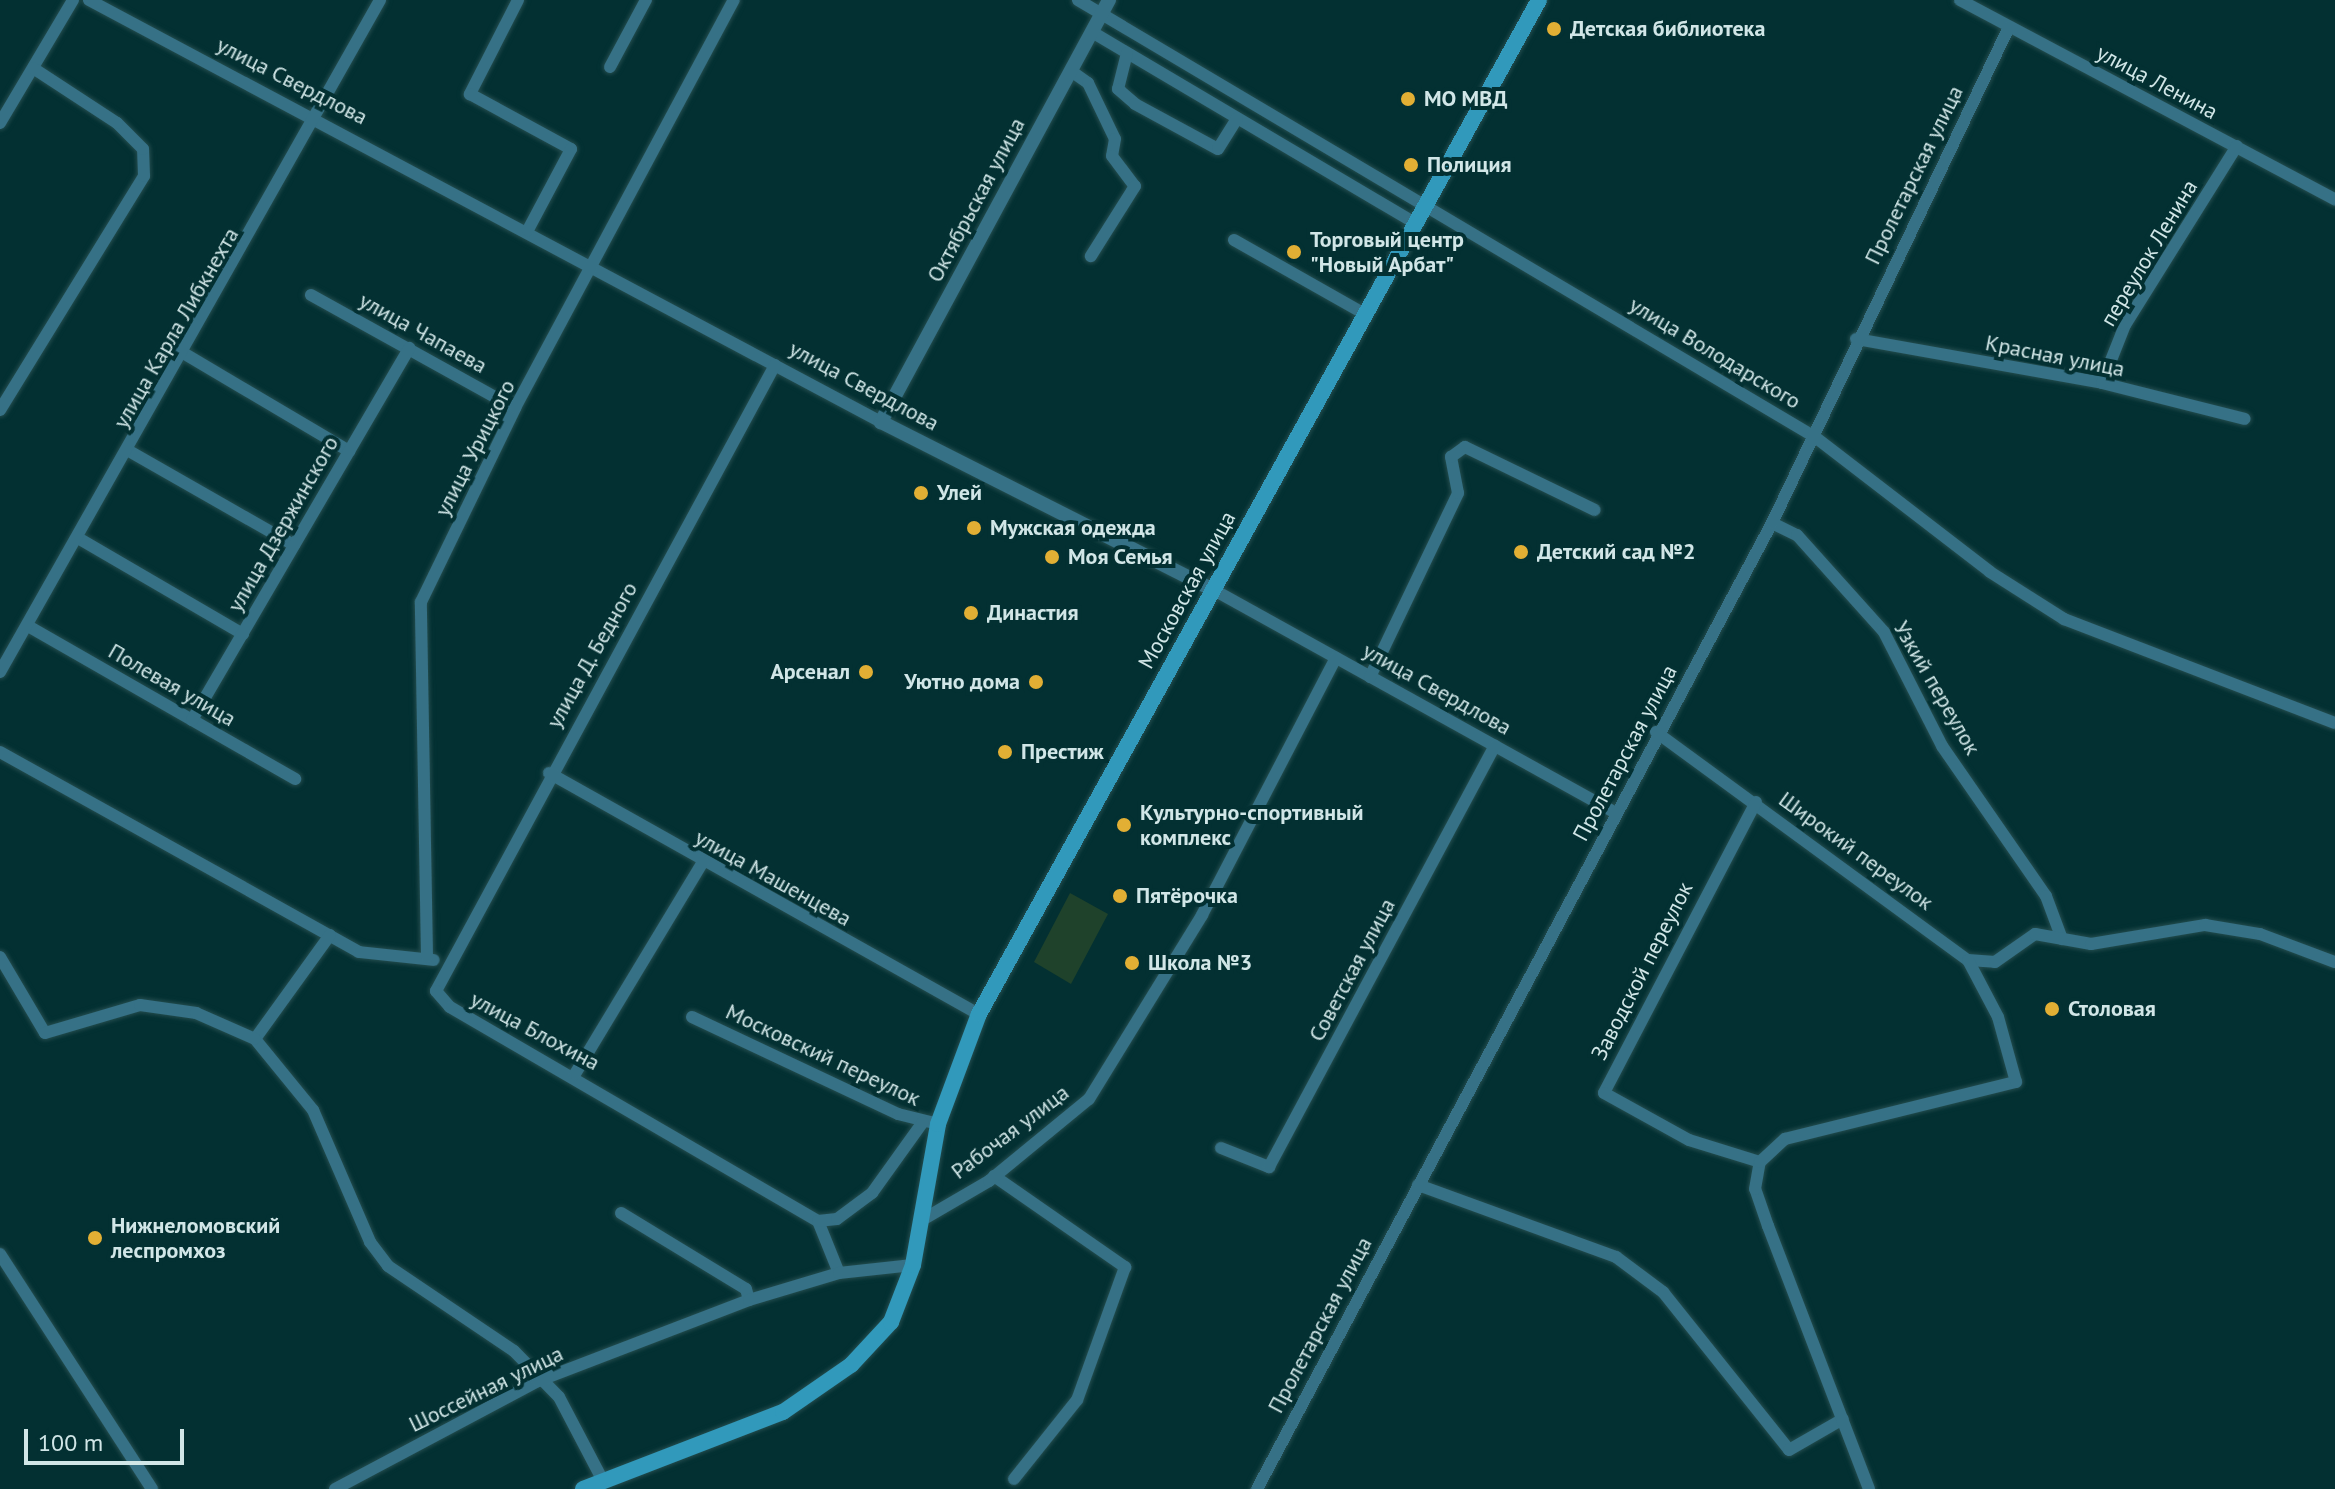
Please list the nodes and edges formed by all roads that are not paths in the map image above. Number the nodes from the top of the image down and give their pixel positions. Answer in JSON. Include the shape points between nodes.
{"nodes":[{"id":1,"x":73,"y":0,"type":"edge"},
{"id":2,"x":89,"y":0,"type":"edge"},
{"id":3,"x":380,"y":0,"type":"edge"},
{"id":4,"x":518,"y":0,"type":"edge"},
{"id":5,"x":646,"y":0,"type":"edge"},
{"id":6,"x":734,"y":0,"type":"edge"},
{"id":7,"x":1078,"y":0,"type":"edge"},
{"id":8,"x":1539,"y":0,"type":"edge"},
{"id":9,"x":1960,"y":0,"type":"edge"},
{"id":10,"x":1105,"y":7,"type":"edge"},
{"id":11,"x":2009,"y":27,"type":"junction"},
{"id":12,"x":1092,"y":32,"type":"junction"},
{"id":13,"x":1127,"y":53,"type":"junction"},
{"id":14,"x":610,"y":67,"type":"dead end"},
{"id":15,"x":33,"y":68,"type":"junction"},
{"id":16,"x":1071,"y":71,"type":"junction"},
{"id":17,"x":1237,"y":118,"type":"junction"},
{"id":18,"x":318,"y":119,"type":"junction"},
{"id":19,"x":0,"y":123,"type":"edge"},
{"id":20,"x":2237,"y":146,"type":"junction"},
{"id":21,"x":2335,"y":199,"type":"edge"},
{"id":22,"x":1427,"y":201,"type":"junction"},
{"id":23,"x":1415,"y":223,"type":"junction"},
{"id":24,"x":528,"y":230,"type":"junction"},
{"id":25,"x":1234,"y":240,"type":"dead end"},
{"id":26,"x":1091,"y":256,"type":"dead end"},
{"id":27,"x":592,"y":266,"type":"junction"},
{"id":28,"x":311,"y":295,"type":"dead end"},
{"id":29,"x":1365,"y":314,"type":"junction"},
{"id":30,"x":1856,"y":339,"type":"junction"},
{"id":31,"x":409,"y":348,"type":"junction"},
{"id":32,"x":185,"y":354,"type":"junction"},
{"id":33,"x":775,"y":365,"type":"junction"},
{"id":34,"x":2102,"y":383,"type":"junction"},
{"id":35,"x":515,"y":408,"type":"junction"},
{"id":36,"x":0,"y":410,"type":"edge"},
{"id":37,"x":2245,"y":419,"type":"dead end"},
{"id":38,"x":881,"y":422,"type":"junction"},
{"id":39,"x":1815,"y":437,"type":"junction"},
{"id":40,"x":129,"y":451,"type":"junction"},
{"id":41,"x":349,"y":451,"type":"junction"},
{"id":42,"x":1595,"y":510,"type":"dead end"},
{"id":43,"x":1772,"y":523,"type":"junction"},
{"id":44,"x":78,"y":538,"type":"junction"},
{"id":45,"x":294,"y":545,"type":"junction"},
{"id":46,"x":1212,"y":589,"type":"junction"},
{"id":47,"x":28,"y":626,"type":"junction"},
{"id":48,"x":243,"y":634,"type":"junction"},
{"id":49,"x":1336,"y":658,"type":"junction"},
{"id":50,"x":0,"y":672,"type":"edge"},
{"id":51,"x":1370,"y":677,"type":"junction"},
{"id":52,"x":192,"y":720,"type":"junction"},
{"id":53,"x":2335,"y":723,"type":"edge"},
{"id":54,"x":1656,"y":732,"type":"junction"},
{"id":55,"x":1495,"y":746,"type":"junction"},
{"id":56,"x":0,"y":752,"type":"edge"},
{"id":57,"x":549,"y":773,"type":"junction"},
{"id":58,"x":295,"y":779,"type":"dead end"},
{"id":59,"x":1756,"y":802,"type":"junction"},
{"id":60,"x":1616,"y":813,"type":"junction"},
{"id":61,"x":703,"y":862,"type":"junction"},
{"id":62,"x":330,"y":935,"type":"junction"},
{"id":63,"x":2062,"y":939,"type":"junction"},
{"id":64,"x":0,"y":957,"type":"edge"},
{"id":65,"x":427,"y":957,"type":"junction"},
{"id":66,"x":1968,"y":960,"type":"junction"},
{"id":67,"x":2335,"y":962,"type":"edge"},
{"id":68,"x":444,"y":965,"type":"junction"},
{"id":69,"x":979,"y":1014,"type":"junction"},
{"id":70,"x":692,"y":1017,"type":"dead end"},
{"id":71,"x":255,"y":1039,"type":"junction"},
{"id":72,"x":575,"y":1074,"type":"junction"},
{"id":73,"x":930,"y":1123,"type":"junction"},
{"id":74,"x":1221,"y":1148,"type":"dead end"},
{"id":75,"x":1760,"y":1162,"type":"junction"},
{"id":76,"x":994,"y":1176,"type":"junction"},
{"id":77,"x":1418,"y":1185,"type":"junction"},
{"id":78,"x":621,"y":1213,"type":"dead end"},
{"id":79,"x":922,"y":1220,"type":"junction"},
{"id":80,"x":818,"y":1221,"type":"junction"},
{"id":81,"x":0,"y":1254,"type":"edge"},
{"id":82,"x":913,"y":1265,"type":"junction"},
{"id":83,"x":839,"y":1273,"type":"junction"},
{"id":84,"x":749,"y":1300,"type":"junction"},
{"id":85,"x":538,"y":1381,"type":"junction"},
{"id":86,"x":1843,"y":1419,"type":"junction"},
{"id":87,"x":602,"y":1479,"type":"junction"},
{"id":88,"x":1014,"y":1479,"type":"dead end"},
{"id":89,"x":152,"y":1489,"type":"edge"},
{"id":90,"x":335,"y":1489,"type":"edge"},
{"id":91,"x":583,"y":1489,"type":"edge"},
{"id":92,"x":1257,"y":1489,"type":"edge"},
{"id":93,"x":1869,"y":1489,"type":"edge"}],
"edges":[{"from":1,"to":15,"type":"street"},
{"from":2,"to":18,"type":"street","name":"улица Свердлова"},
{"from":3,"to":18,"type":"street","name":"улица Карла Либкнехта"},
{"from":4,"to":24,"type":"street","via":[[470,94],[571,149]]},
{"from":5,"to":14,"type":"street"},
{"from":6,"to":27,"type":"street","name":"улица Урицкого"},
{"from":7,"to":10,"type":"street","name":"улица Володарского"},
{"from":8,"to":22,"type":"main road","name":"Московская улица"},
{"from":9,"to":11,"type":"street","name":"улица Ленина"},
{"from":10,"to":12,"type":"street","name":"Октябрьская улица"},
{"from":10,"to":22,"type":"street","name":"улица Володарского"},
{"from":11,"to":20,"type":"street","name":"улица Ленина"},
{"from":11,"to":30,"type":"street","name":"Пролетарская улица"},
{"from":12,"to":13,"type":"street"},
{"from":12,"to":16,"type":"street","name":"Октябрьская улица"},
{"from":13,"to":17,"type":"street"},
{"from":13,"to":17,"type":"street","via":[[1118,89],[1135,104],[1218,149]]},
{"from":15,"to":19,"type":"street"},
{"from":15,"to":36,"type":"street","via":[[117,123],[143,149],[144,176]]},
{"from":16,"to":26,"type":"street","via":[[1088,83],[1115,139],[1112,156],[1135,186]]},
{"from":16,"to":38,"type":"street","name":"Октябрьская улица"},
{"from":17,"to":23,"type":"street"},
{"from":18,"to":24,"type":"street","name":"улица Свердлова"},
{"from":18,"to":32,"type":"street","name":"улица Карла Либкнехта"},
{"from":20,"to":21,"type":"street","name":"улица Ленина"},
{"from":20,"to":34,"type":"street","name":"переулок Ленина","via":[[2125,325]]},
{"from":22,"to":23,"type":"main road","name":"Московская улица"},
{"from":22,"to":39,"type":"street","name":"улица Володарского"},
{"from":23,"to":29,"type":"main road","name":"Московская улица"},
{"from":24,"to":27,"type":"street","name":"улица Свердлова"},
{"from":25,"to":29,"type":"street"},
{"from":27,"to":33,"type":"street","name":"улица Свердлова"},
{"from":27,"to":35,"type":"street","name":"улица Урицкого"},
{"from":28,"to":31,"type":"street","name":"улица Чапаева"},
{"from":29,"to":46,"type":"main road","name":"Московская улица"},
{"from":30,"to":34,"type":"street","name":"Красная улица"},
{"from":30,"to":39,"type":"street","name":"Пролетарская улица"},
{"from":31,"to":35,"type":"street","name":"улица Чапаева"},
{"from":31,"to":41,"type":"street","name":"улица Дзержинского"},
{"from":32,"to":40,"type":"street","name":"улица Карла Либкнехта"},
{"from":32,"to":41,"type":"street"},
{"from":33,"to":38,"type":"street","name":"улица Свердлова"},
{"from":33,"to":57,"type":"street","name":"улица Д. Бедного"},
{"from":34,"to":37,"type":"street","name":"Красная улица"},
{"from":35,"to":65,"type":"street","name":"улица Урицкого","via":[[421,602]]},
{"from":38,"to":46,"type":"street","name":"улица Свердлова"},
{"from":39,"to":43,"type":"street","name":"Пролетарская улица"},
{"from":39,"to":53,"type":"street","name":"улица Володарского","via":[[1990,572],[2064,619]]},
{"from":40,"to":44,"type":"street","name":"улица Карла Либкнехта"},
{"from":40,"to":45,"type":"street"},
{"from":41,"to":45,"type":"street","name":"улица Дзержинского"},
{"from":42,"to":51,"type":"street","via":[[1465,447],[1451,457],[1458,493]]},
{"from":43,"to":54,"type":"street","name":"Пролетарская улица"},
{"from":43,"to":63,"type":"street","name":"Узкий переулок","via":[[1797,535],[1884,632],[1942,746],[2046,896]]},
{"from":44,"to":47,"type":"street","name":"улица Карла Либкнехта"},
{"from":44,"to":48,"type":"street"},
{"from":45,"to":48,"type":"street","name":"улица Дзержинского"},
{"from":46,"to":49,"type":"street","name":"улица Свердлова"},
{"from":46,"to":69,"type":"main road","name":"Московская улица"},
{"from":47,"to":50,"type":"street","name":"улица Карла Либкнехта"},
{"from":47,"to":52,"type":"street","name":"Полевая улица"},
{"from":48,"to":52,"type":"street","name":"улица Дзержинского"},
{"from":49,"to":51,"type":"street","name":"улица Свердлова"},
{"from":49,"to":76,"type":"street","name":"Рабочая улица","via":[[1128,1042],[1089,1099]]},
{"from":51,"to":55,"type":"street","name":"улица Свердлова"},
{"from":52,"to":58,"type":"street","name":"Полевая улица"},
{"from":54,"to":59,"type":"street","name":"Широкий переулок"},
{"from":54,"to":60,"type":"street","name":"Пролетарская улица"},
{"from":55,"to":60,"type":"street","name":"улица Свердлова"},
{"from":55,"to":74,"type":"street","name":"Советская улица","via":[[1269,1167]]},
{"from":56,"to":62,"type":"street"},
{"from":57,"to":61,"type":"street","name":"улица Машенцева"},
{"from":57,"to":68,"type":"street","name":"улица Д. Бедного"},
{"from":59,"to":66,"type":"street","name":"Широкий переулок"},
{"from":59,"to":75,"type":"street","name":"Заводской переулок","via":[[1604,1093],[1689,1140]]},
{"from":60,"to":77,"type":"street","name":"Пролетарская улица"},
{"from":61,"to":69,"type":"street","name":"улица Машенцева"},
{"from":61,"to":72,"type":"street"},
{"from":62,"to":65,"type":"street","via":[[378,959]]},
{"from":62,"to":71,"type":"street"},
{"from":63,"to":66,"type":"street","via":[[2035,934],[1995,962]]},
{"from":63,"to":67,"type":"street","via":[[2091,944],[2205,925],[2260,934]]},
{"from":64,"to":71,"type":"street","via":[[45,1033],[140,1005],[196,1013]]},
{"from":65,"to":68,"type":"street"},
{"from":66,"to":75,"type":"street","via":[[1998,1017],[2016,1082],[1785,1139]]},
{"from":68,"to":72,"type":"street","name":"улица Блохина","via":[[439,999]]},
{"from":69,"to":73,"type":"main road","name":"Московская улица"},
{"from":70,"to":73,"type":"street","name":"Московский переулок"},
{"from":71,"to":85,"type":"street","via":[[313,1110],[370,1242],[388,1266],[491,1331]]},
{"from":72,"to":80,"type":"street","name":"улица Блохина"},
{"from":73,"to":79,"type":"main road","name":"Московская улица"},
{"from":73,"to":80,"type":"street","via":[[872,1193],[837,1219]]},
{"from":75,"to":86,"type":"street","via":[[1759,1201]]},
{"from":76,"to":79,"type":"street","name":"Рабочая улица"},
{"from":76,"to":88,"type":"street","via":[[1125,1267],[1077,1400]]},
{"from":77,"to":86,"type":"street","via":[[1616,1257],[1663,1292],[1789,1450]]},
{"from":77,"to":92,"type":"street","name":"Пролетарская улица"},
{"from":78,"to":84,"type":"street","via":[[746,1289]]},
{"from":79,"to":82,"type":"main road"},
{"from":80,"to":83,"type":"street"},
{"from":81,"to":89,"type":"street"},
{"from":82,"to":83,"type":"street","name":"Шоссейная улица"},
{"from":82,"to":87,"type":"main road","via":[[891,1322],[817,1390],[736,1434]]},
{"from":83,"to":84,"type":"street","name":"Шоссейная улица"},
{"from":84,"to":85,"type":"street","name":"Шоссейная улица"},
{"from":85,"to":87,"type":"street","via":[[559,1397]]},
{"from":85,"to":90,"type":"street","name":"Шоссейная улица"},
{"from":86,"to":93,"type":"street"},
{"from":87,"to":91,"type":"main road"}]}
